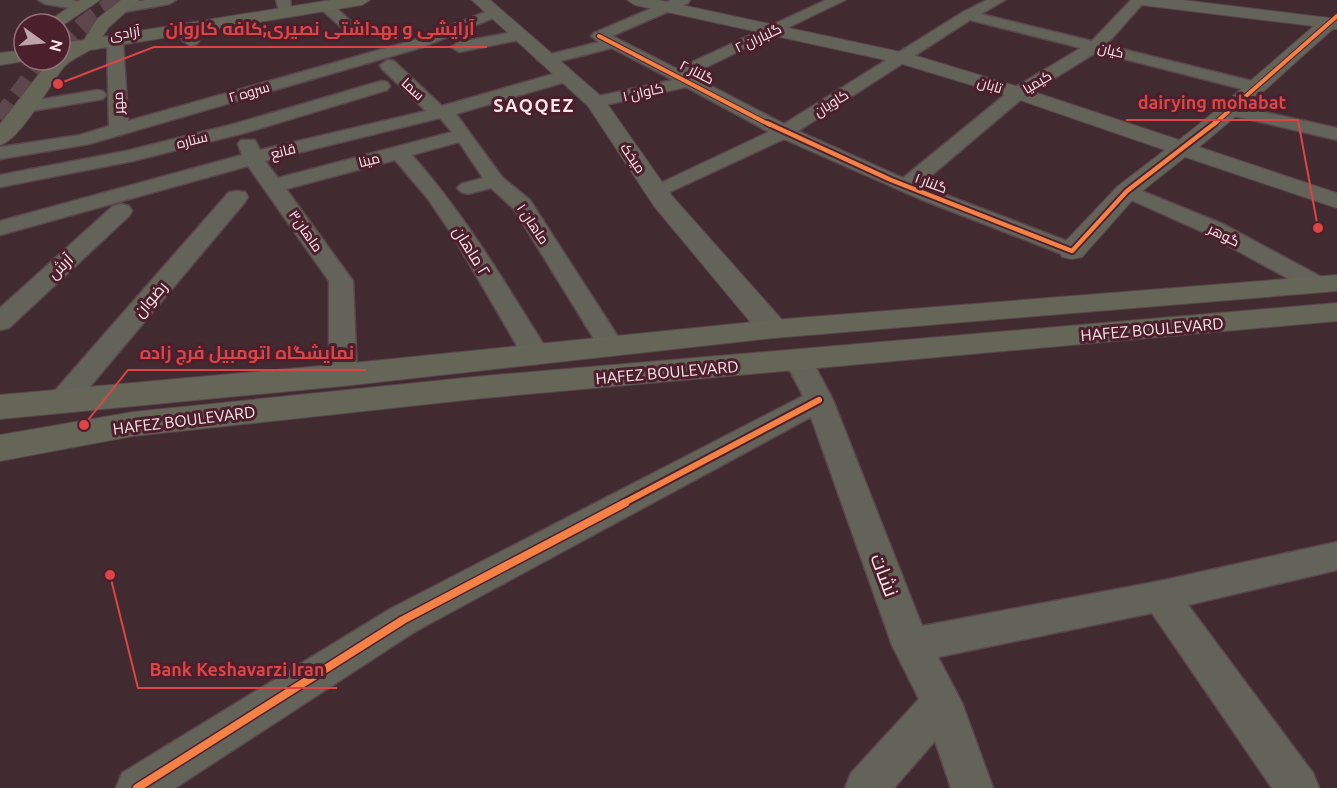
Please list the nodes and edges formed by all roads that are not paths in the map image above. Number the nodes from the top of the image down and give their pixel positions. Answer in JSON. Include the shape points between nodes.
{"nodes":[{"id":1,"x":45,"y":0,"type":"edge"},
{"id":2,"x":169,"y":0,"type":"edge"},
{"id":3,"x":362,"y":0,"type":"edge"},
{"id":4,"x":635,"y":0,"type":"edge"},
{"id":5,"x":838,"y":0,"type":"edge"},
{"id":6,"x":998,"y":0,"type":"edge"},
{"id":7,"x":1147,"y":1,"type":"edge"},
{"id":8,"x":86,"y":3,"type":"edge"},
{"id":9,"x":329,"y":3,"type":"edge"},
{"id":10,"x":284,"y":4,"type":"edge"},
{"id":11,"x":674,"y":4,"type":"edge"},
{"id":12,"x":125,"y":5,"type":"edge"},
{"id":13,"x":487,"y":6,"type":"edge"},
{"id":14,"x":72,"y":12,"type":"edge"},
{"id":15,"x":968,"y":15,"type":"junction"},
{"id":16,"x":1334,"y":21,"type":"edge"},
{"id":17,"x":349,"y":27,"type":"dead end"},
{"id":18,"x":777,"y":30,"type":"junction"},
{"id":19,"x":519,"y":36,"type":"junction"},
{"id":20,"x":606,"y":39,"type":"junction"},
{"id":21,"x":115,"y":40,"type":"junction"},
{"id":22,"x":88,"y":42,"type":"junction"},
{"id":23,"x":72,"y":43,"type":"edge"},
{"id":24,"x":72,"y":46,"type":"edge"},
{"id":25,"x":1096,"y":46,"type":"junction"},
{"id":26,"x":459,"y":47,"type":"dead end"},
{"id":27,"x":903,"y":58,"type":"junction"},
{"id":28,"x":545,"y":60,"type":"junction"},
{"id":29,"x":388,"y":64,"type":"dead end"},
{"id":30,"x":566,"y":76,"type":"junction"},
{"id":31,"x":684,"y":78,"type":"junction"},
{"id":32,"x":381,"y":86,"type":"dead end"},
{"id":33,"x":1254,"y":87,"type":"junction"},
{"id":34,"x":1018,"y":93,"type":"junction"},
{"id":35,"x":96,"y":95,"type":"dead end"},
{"id":36,"x":231,"y":97,"type":"junction"},
{"id":37,"x":596,"y":102,"type":"junction"},
{"id":38,"x":27,"y":107,"type":"junction"},
{"id":39,"x":1232,"y":110,"type":"junction"},
{"id":40,"x":441,"y":112,"type":"junction"},
{"id":41,"x":241,"y":128,"type":"junction"},
{"id":42,"x":119,"y":129,"type":"junction"},
{"id":43,"x":784,"y":132,"type":"junction"},
{"id":44,"x":1337,"y":134,"type":"edge"},
{"id":45,"x":464,"y":135,"type":"junction"},
{"id":46,"x":0,"y":138,"type":"edge"},
{"id":47,"x":1184,"y":148,"type":"junction"},
{"id":48,"x":399,"y":152,"type":"junction"},
{"id":49,"x":0,"y":153,"type":"edge"},
{"id":50,"x":253,"y":158,"type":"junction"},
{"id":51,"x":0,"y":181,"type":"edge"},
{"id":52,"x":495,"y":181,"type":"junction"},
{"id":53,"x":274,"y":186,"type":"junction"},
{"id":54,"x":906,"y":186,"type":"junction"},
{"id":55,"x":468,"y":188,"type":"dead end"},
{"id":56,"x":1127,"y":191,"type":"junction"},
{"id":57,"x":657,"y":192,"type":"junction"},
{"id":58,"x":237,"y":197,"type":"dead end"},
{"id":59,"x":1337,"y":201,"type":"edge"},
{"id":60,"x":120,"y":211,"type":"dead end"},
{"id":61,"x":0,"y":228,"type":"edge"},
{"id":62,"x":1072,"y":251,"type":"joint"},
{"id":63,"x":1327,"y":284,"type":"edge"},
{"id":64,"x":1337,"y":312,"type":"edge"},
{"id":65,"x":0,"y":322,"type":"edge"},
{"id":66,"x":774,"y":329,"type":"junction"},
{"id":67,"x":611,"y":345,"type":"junction"},
{"id":68,"x":536,"y":355,"type":"junction"},
{"id":69,"x":798,"y":361,"type":"junction"},
{"id":70,"x":343,"y":375,"type":"junction"},
{"id":71,"x":819,"y":400,"type":"junction"},
{"id":72,"x":62,"y":401,"type":"junction"},
{"id":73,"x":0,"y":407,"type":"edge"},
{"id":74,"x":0,"y":447,"type":"edge"},
{"id":75,"x":1337,"y":556,"type":"edge"},
{"id":76,"x":1160,"y":596,"type":"junction"},
{"id":77,"x":911,"y":645,"type":"junction"},
{"id":78,"x":942,"y":703,"type":"junction"},
{"id":79,"x":137,"y":788,"type":"edge"},
{"id":80,"x":866,"y":788,"type":"edge"},
{"id":81,"x":972,"y":788,"type":"edge"},
{"id":82,"x":1298,"y":788,"type":"edge"}],
"edges":[{"from":1,"to":8,"type":"street"},
{"from":2,"to":12,"type":"street"},
{"from":3,"to":9,"type":"main road"},
{"from":4,"to":11,"type":"street","name":"تابان"},
{"from":5,"to":18,"type":"street","name":"گلباران ۲"},
{"from":6,"to":15,"type":"street","name":"کاویان"},
{"from":7,"to":16,"type":"street"},
{"from":7,"to":25,"type":"street","name":"کیمیا"},
{"from":8,"to":14,"type":"main road"},
{"from":9,"to":10,"type":"main road","name":"آزادی"},
{"from":9,"to":17,"type":"street"},
{"from":9,"to":21,"type":"main road","via":[[189,35]]},
{"from":10,"to":22,"type":"main road","name":"آزادی"},
{"from":11,"to":18,"type":"street","name":"تابان"},
{"from":11,"to":20,"type":"street"},
{"from":12,"to":22,"type":"main road"},
{"from":13,"to":19,"type":"street","name":"میخک"},
{"from":13,"to":36,"type":"street","name":"سروه ۲","via":[[417,44]]},
{"from":15,"to":25,"type":"street","name":"کیان"},
{"from":15,"to":27,"type":"street","name":"کاویان"},
{"from":16,"to":33,"type":"street"},
{"from":18,"to":27,"type":"street","name":"تابان"},
{"from":18,"to":31,"type":"street","name":"گلباران ۲"},
{"from":19,"to":26,"type":"street"},
{"from":19,"to":28,"type":"street","name":"میخک"},
{"from":20,"to":28,"type":"street"},
{"from":20,"to":31,"type":"street","name":"گلنار ۲"},
{"from":21,"to":22,"type":"main road"},
{"from":21,"to":42,"type":"street","name":"مهر"},
{"from":22,"to":23,"type":"main road","name":"آزادی"},
{"from":22,"to":24,"type":"main road"},
{"from":22,"to":38,"type":"main road","via":[[57,62]]},
{"from":25,"to":33,"type":"street","name":"کیان"},
{"from":25,"to":34,"type":"street","name":"کیمیا"},
{"from":27,"to":34,"type":"street","name":"تابان"},
{"from":27,"to":43,"type":"street","name":"کاویان"},
{"from":28,"to":30,"type":"street","name":"میخک"},
{"from":29,"to":40,"type":"street","name":"سما"},
{"from":30,"to":37,"type":"street","name":"میخک"},
{"from":30,"to":40,"type":"street","name":"قانع"},
{"from":31,"to":37,"type":"street","name":"کاوان ۱"},
{"from":31,"to":43,"type":"street","name":"گلنار ۲"},
{"from":32,"to":41,"type":"street","name":"ستاره"},
{"from":33,"to":39,"type":"street"},
{"from":34,"to":47,"type":"street","name":"تابان"},
{"from":34,"to":54,"type":"street","name":"کیمیا"},
{"from":35,"to":38,"type":"street"},
{"from":36,"to":41,"type":"street","name":"ماهان۳"},
{"from":36,"to":42,"type":"street","name":"سروه ۲"},
{"from":37,"to":57,"type":"street","name":"میخک"},
{"from":38,"to":46,"type":"main road"},
{"from":39,"to":44,"type":"street"},
{"from":39,"to":47,"type":"street"},
{"from":40,"to":45,"type":"street","name":"ماهان ۱"},
{"from":40,"to":50,"type":"street","name":"قانع"},
{"from":41,"to":50,"type":"street","name":"ماهان۳"},
{"from":41,"to":51,"type":"street","name":"ستاره","via":[[126,158]]},
{"from":42,"to":49,"type":"street","name":"سروه ۲","via":[[82,140]]},
{"from":43,"to":54,"type":"street","name":"گلنار ۱"},
{"from":43,"to":57,"type":"street","name":"کاویان"},
{"from":45,"to":48,"type":"street","name":"مینا"},
{"from":45,"to":52,"type":"street","name":"ماهان ۱"},
{"from":47,"to":56,"type":"street"},
{"from":47,"to":59,"type":"street","name":"تابان"},
{"from":48,"to":53,"type":"street","name":"مینا"},
{"from":48,"to":68,"type":"street","name":"٢ ماهان","via":[[453,220]]},
{"from":50,"to":53,"type":"street","name":"ماهان۳"},
{"from":50,"to":61,"type":"street","name":"قانع"},
{"from":52,"to":55,"type":"street"},
{"from":52,"to":67,"type":"street","name":"ماهان ۱","via":[[522,205]]},
{"from":53,"to":70,"type":"street","name":"ماهان۳","via":[[341,281]]},
{"from":54,"to":62,"type":"street","name":"گلنار ۱"},
{"from":56,"to":62,"type":"street"},
{"from":56,"to":63,"type":"street","name":"گوهر"},
{"from":57,"to":66,"type":"street","name":"میخک"},
{"from":58,"to":72,"type":"street","name":"رضوان"},
{"from":60,"to":65,"type":"street","name":"آرش"},
{"from":63,"to":66,"type":"main road","name":"HAFEZ BOULEVARD"},
{"from":64,"to":69,"type":"main road","name":"HAFEZ BOULEVARD"},
{"from":66,"to":67,"type":"main road","name":"HAFEZ BOULEVARD"},
{"from":67,"to":68,"type":"main road","name":"HAFEZ BOULEVARD"},
{"from":68,"to":70,"type":"main road","name":"HAFEZ BOULEVARD"},
{"from":69,"to":71,"type":"street","name":"نشات"},
{"from":69,"to":74,"type":"main road","name":"HAFEZ BOULEVARD","via":[[484,387],[133,424]]},
{"from":70,"to":72,"type":"main road","name":"HAFEZ BOULEVARD"},
{"from":71,"to":77,"type":"street","name":"نشات"},
{"from":71,"to":79,"type":"street","via":[[403,620]]},
{"from":72,"to":73,"type":"main road","name":"HAFEZ BOULEVARD"},
{"from":75,"to":76,"type":"street"},
{"from":76,"to":77,"type":"street"},
{"from":76,"to":82,"type":"street"},
{"from":77,"to":78,"type":"street","name":"نشات"},
{"from":78,"to":80,"type":"street"},
{"from":78,"to":81,"type":"street","name":"نشات"}]}
